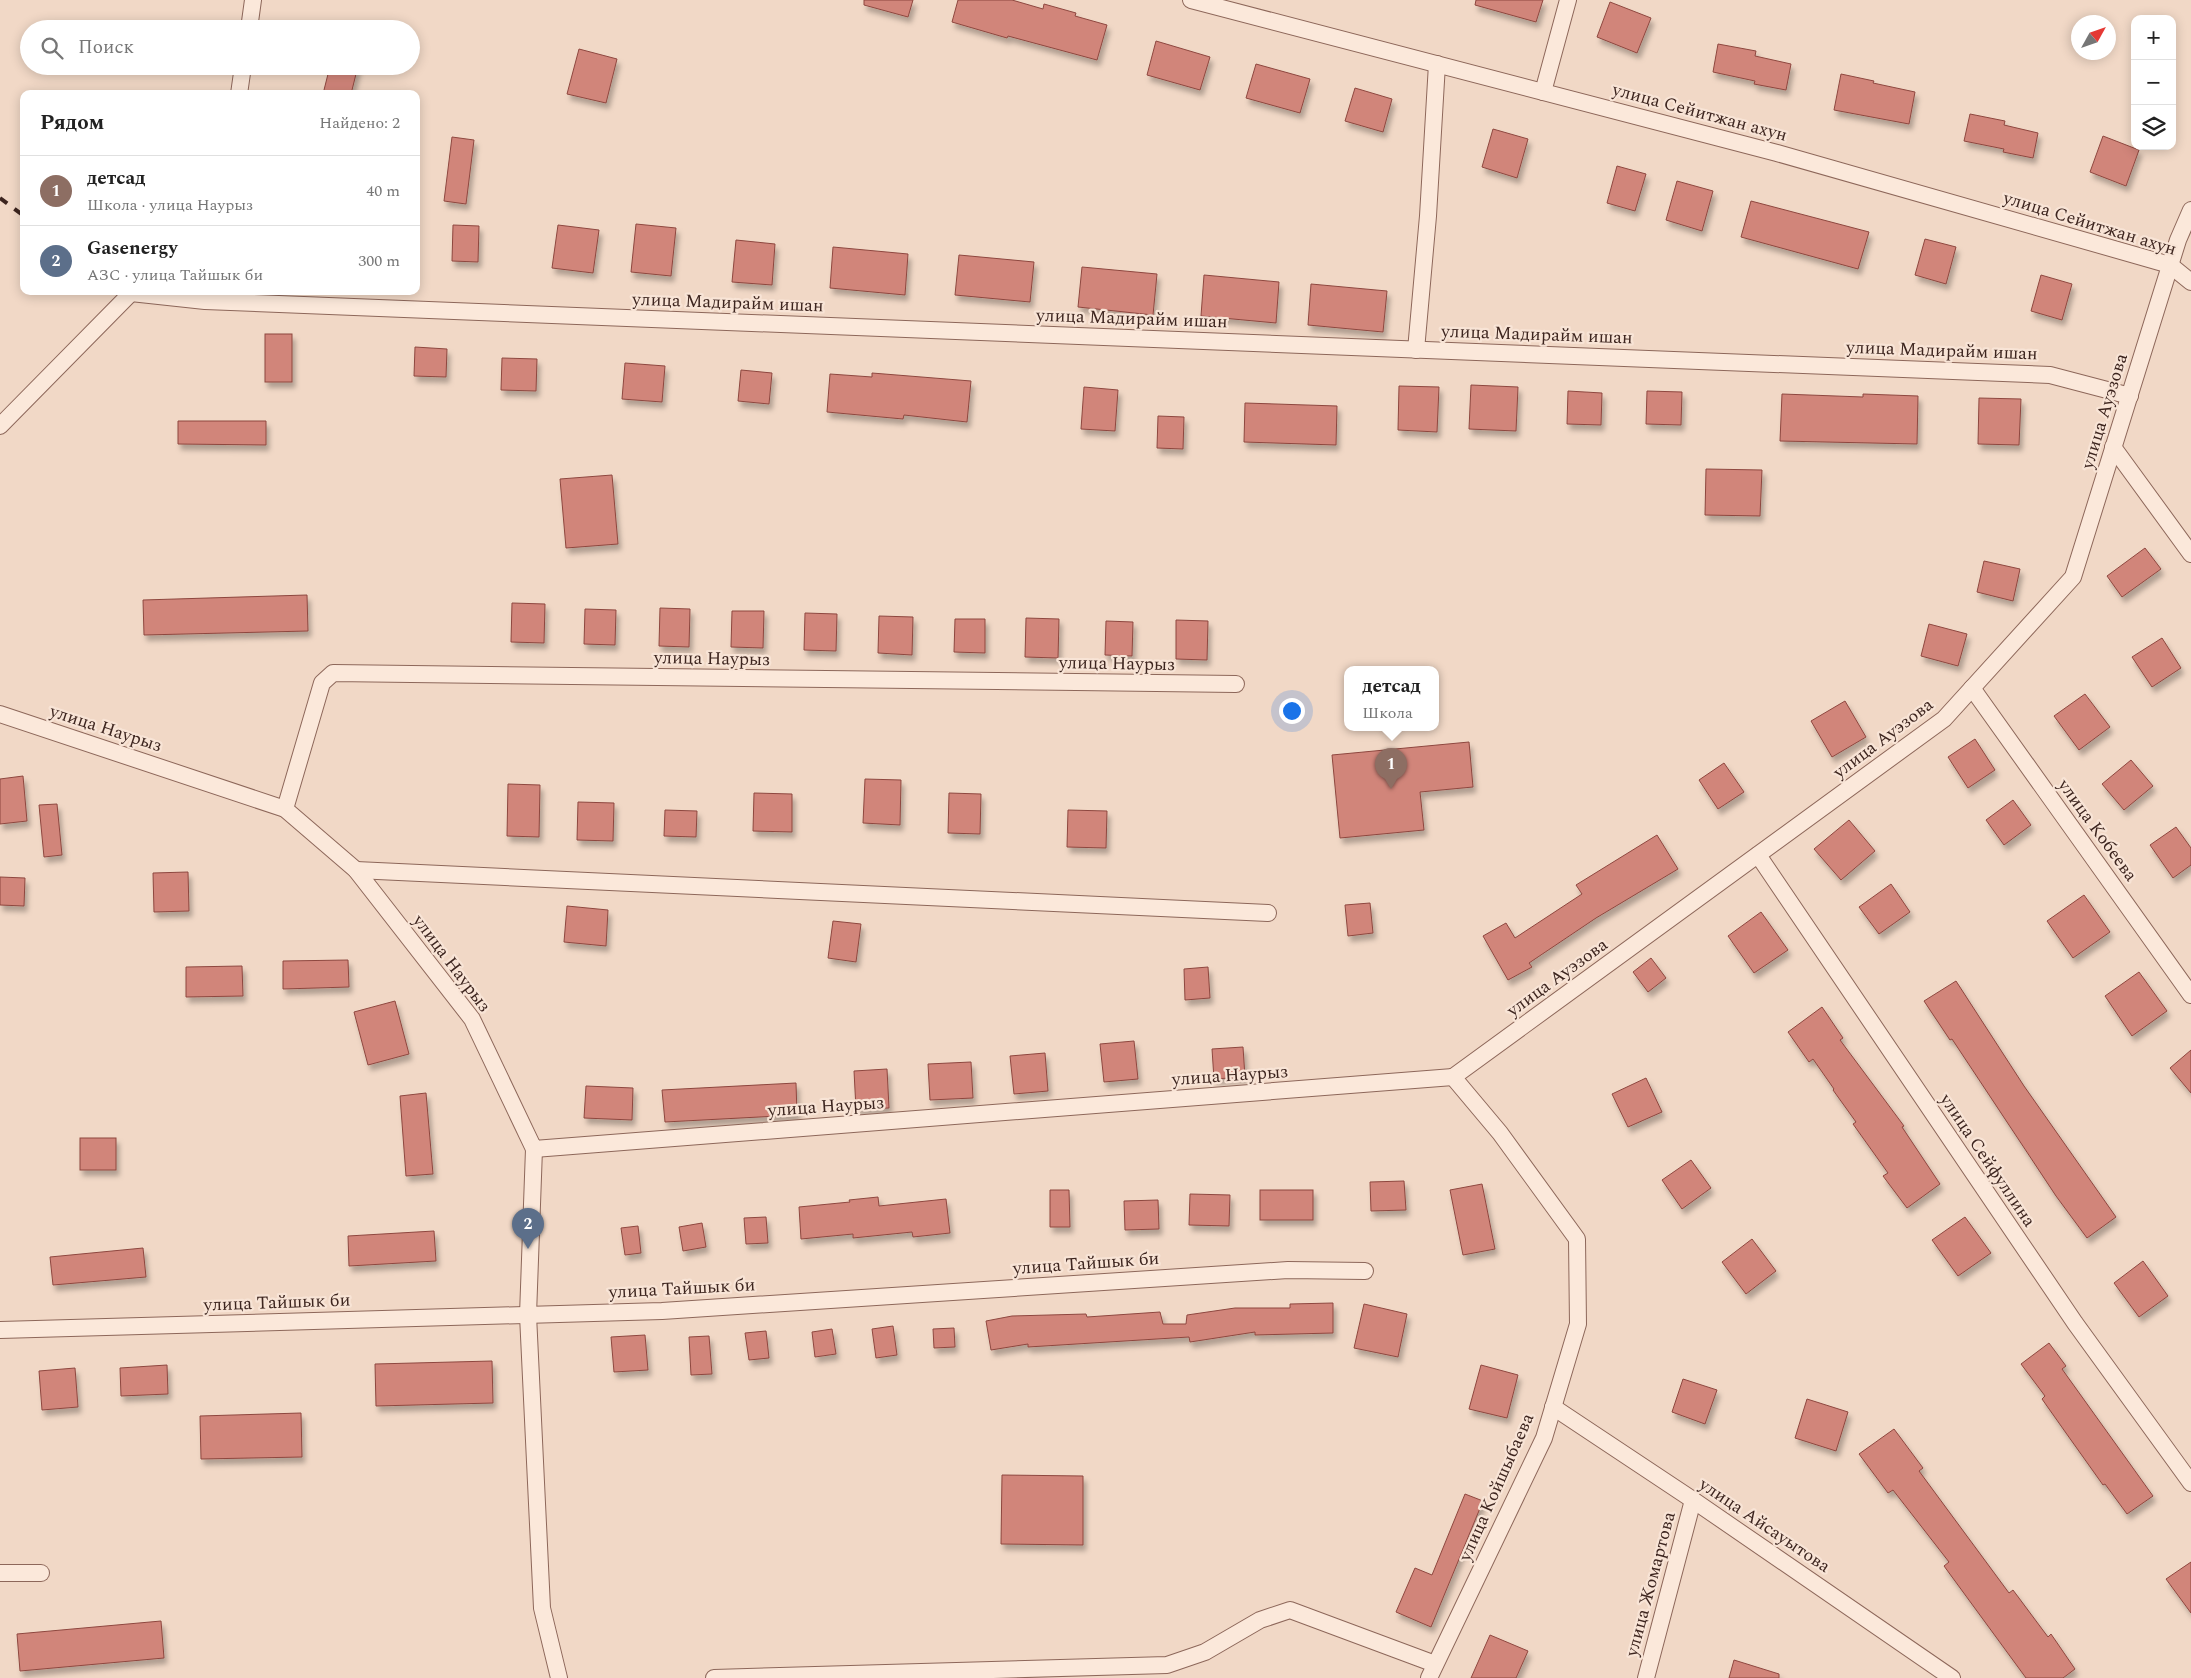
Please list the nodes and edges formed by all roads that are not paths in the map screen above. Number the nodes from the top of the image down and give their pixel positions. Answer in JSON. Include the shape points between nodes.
{"nodes":[{"id":1,"x":253,"y":0,"type":"edge"},
{"id":2,"x":1191,"y":0,"type":"edge"},
{"id":3,"x":1568,"y":0,"type":"edge"},
{"id":4,"x":250,"y":20,"type":"edge"},
{"id":5,"x":1437,"y":64,"type":"junction"},
{"id":6,"x":242,"y":75,"type":"edge"},
{"id":7,"x":240,"y":90,"type":"edge"},
{"id":8,"x":1543,"y":92,"type":"junction"},
{"id":9,"x":2191,"y":210,"type":"edge"},
{"id":10,"x":2170,"y":265,"type":"junction"},
{"id":11,"x":2191,"y":282,"type":"edge"},
{"id":12,"x":129,"y":295,"type":"edge"},
{"id":13,"x":160,"y":295,"type":"edge"},
{"id":14,"x":1416,"y":350,"type":"junction"},
{"id":15,"x":2130,"y":396,"type":"junction"},
{"id":16,"x":0,"y":426,"type":"edge"},
{"id":17,"x":2114,"y":447,"type":"junction"},
{"id":18,"x":2191,"y":554,"type":"edge"},
{"id":19,"x":1236,"y":684,"type":"dead end"},
{"id":20,"x":1972,"y":688,"type":"junction"},
{"id":21,"x":0,"y":714,"type":"edge"},
{"id":22,"x":285,"y":809,"type":"junction"},
{"id":23,"x":1758,"y":855,"type":"junction"},
{"id":24,"x":356,"y":870,"type":"junction"},
{"id":25,"x":1268,"y":913,"type":"dead end"},
{"id":26,"x":2191,"y":995,"type":"edge"},
{"id":27,"x":1453,"y":1078,"type":"junction"},
{"id":28,"x":534,"y":1149,"type":"junction"},
{"id":29,"x":1365,"y":1271,"type":"dead end"},
{"id":30,"x":528,"y":1315,"type":"junction"},
{"id":31,"x":0,"y":1330,"type":"edge"},
{"id":32,"x":1553,"y":1407,"type":"junction"},
{"id":33,"x":2191,"y":1483,"type":"edge"},
{"id":34,"x":1693,"y":1500,"type":"junction"},
{"id":35,"x":0,"y":1573,"type":"edge"},
{"id":36,"x":41,"y":1573,"type":"dead end"},
{"id":37,"x":1432,"y":1671,"type":"edge"},
{"id":38,"x":559,"y":1678,"type":"edge"},
{"id":39,"x":714,"y":1678,"type":"edge"},
{"id":40,"x":1646,"y":1678,"type":"edge"},
{"id":41,"x":1952,"y":1678,"type":"edge"}],
"edges":[{"from":1,"to":4,"type":"street"},
{"from":2,"to":5,"type":"street","name":"улица Сейитжан ахун"},
{"from":3,"to":8,"type":"street"},
{"from":5,"to":8,"type":"street","name":"улица Сейитжан ахун"},
{"from":5,"to":14,"type":"street"},
{"from":6,"to":7,"type":"street"},
{"from":8,"to":10,"type":"street","name":"улица Сейитжан ахун","via":[[1786,156]]},
{"from":9,"to":10,"type":"street","name":"улица Ауэзова"},
{"from":10,"to":11,"type":"street","name":"улица Сейитжан ахун"},
{"from":10,"to":15,"type":"street","name":"улица Ауэзова"},
{"from":12,"to":16,"type":"street"},
{"from":13,"to":14,"type":"street","name":"улица Мадирайм ишан","via":[[225,302]]},
{"from":14,"to":15,"type":"street","name":"улица Мадирайм ишан","via":[[2050,375]]},
{"from":15,"to":17,"type":"street","name":"улица Ауэзова"},
{"from":17,"to":18,"type":"street"},
{"from":17,"to":20,"type":"street","name":"улица Ауэзова","via":[[2073,578]]},
{"from":19,"to":22,"type":"street","name":"улица Наурыз","via":[[333,673],[322,683]]},
{"from":20,"to":23,"type":"street","name":"улица Ауэзова","via":[[1944,719]]},
{"from":20,"to":26,"type":"street","name":"улица Кобеева"},
{"from":21,"to":22,"type":"street","name":"улица Наурыз"},
{"from":22,"to":24,"type":"street","name":"улица Наурыз"},
{"from":23,"to":27,"type":"street","name":"улица Ауэзова"},
{"from":23,"to":33,"type":"street","name":"улица Сейфуллина","via":[[2069,1314]]},
{"from":24,"to":25,"type":"street"},
{"from":24,"to":28,"type":"street","name":"улица Наурыз","via":[[472,1019]]},
{"from":27,"to":28,"type":"street","name":"улица Наурыз"},
{"from":27,"to":32,"type":"street","name":"улица Койшыбаева","via":[[1500,1133],[1577,1239],[1578,1324]]},
{"from":28,"to":30,"type":"street"},
{"from":29,"to":30,"type":"street","name":"улица Тайшык би","via":[[1288,1270],[662,1311]]},
{"from":30,"to":31,"type":"street","name":"улица Тайшык би"},
{"from":30,"to":38,"type":"street","via":[[542,1608]]},
{"from":32,"to":34,"type":"street","name":"улица Айсауытова"},
{"from":32,"to":37,"type":"street","name":"улица Койшыбаева","via":[[1544,1438]]},
{"from":34,"to":40,"type":"street","name":"улица Жомартова"},
{"from":34,"to":41,"type":"street","name":"улица Айсауытова"},
{"from":35,"to":36,"type":"street"},
{"from":37,"to":39,"type":"street","via":[[1290,1610],[1260,1620],[1205,1652],[1167,1665]]}]}
